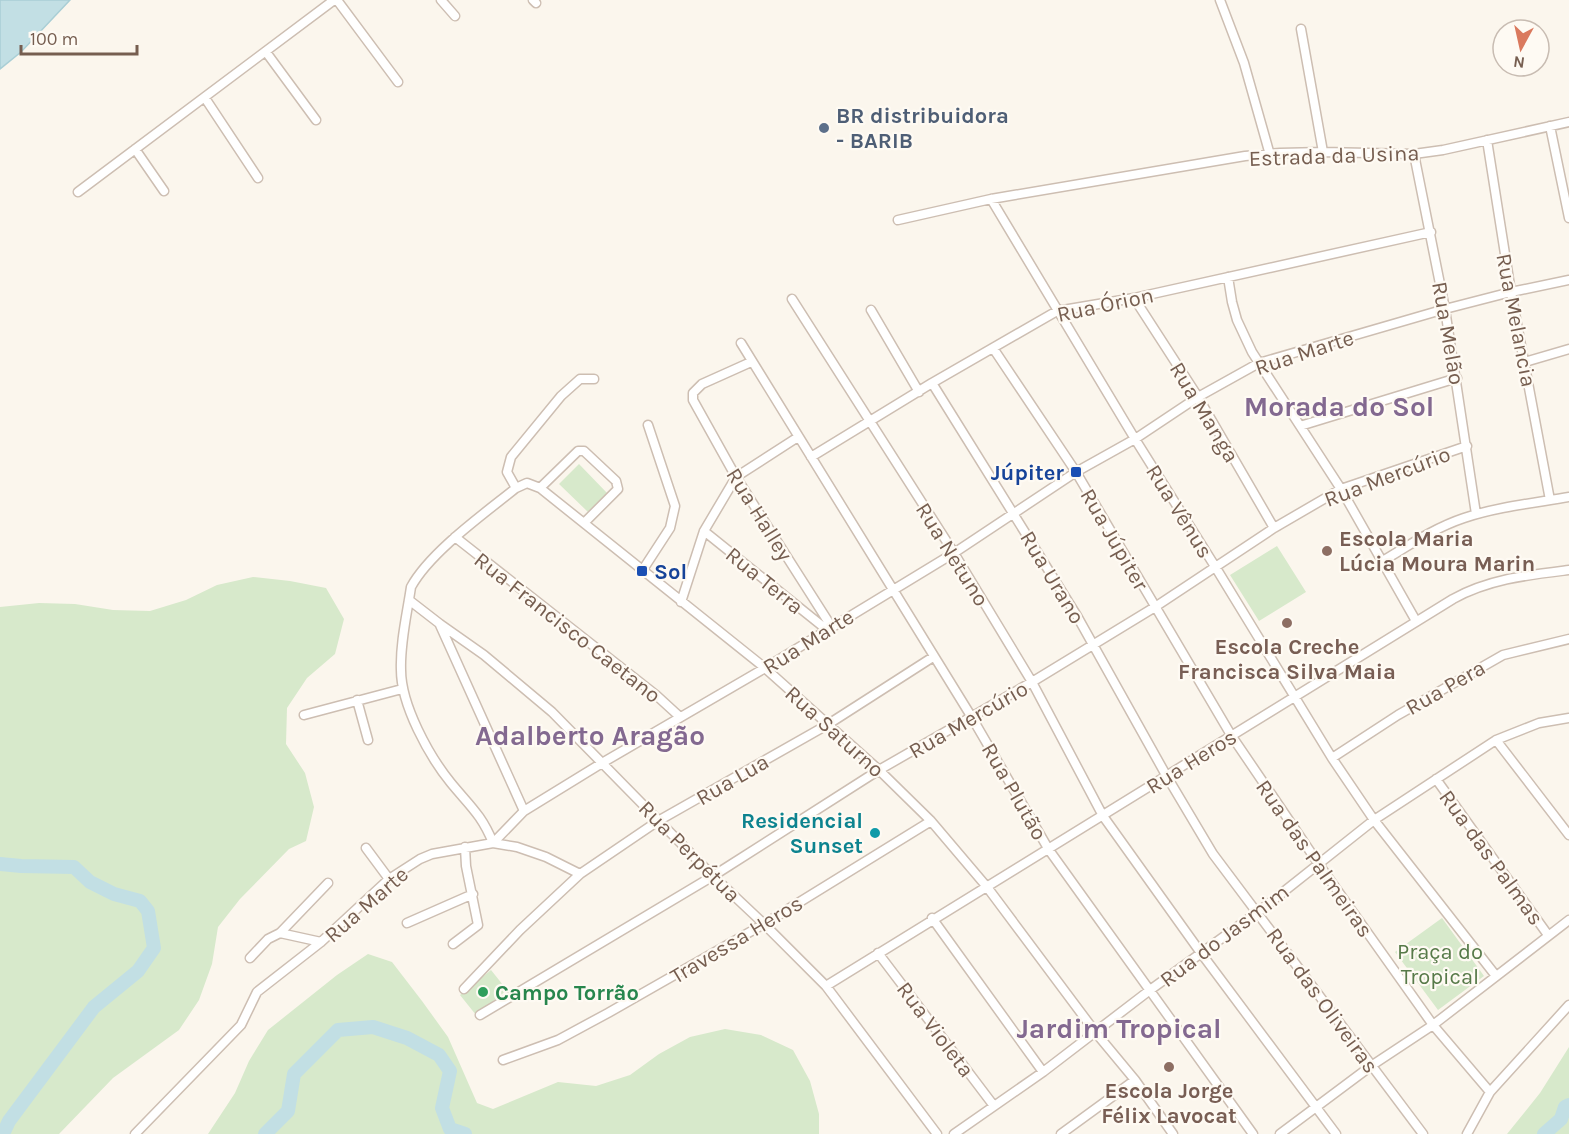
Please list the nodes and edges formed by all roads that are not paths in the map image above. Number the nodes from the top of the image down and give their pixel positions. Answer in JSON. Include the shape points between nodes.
{"nodes":[{"id":1,"x":335,"y":0,"type":"edge"},
{"id":2,"x":441,"y":0,"type":"edge"},
{"id":3,"x":1220,"y":0,"type":"edge"},
{"id":4,"x":455,"y":16,"type":"dead end"},
{"id":5,"x":1300,"y":29,"type":"dead end"},
{"id":6,"x":266,"y":52,"type":"junction"},
{"id":7,"x":398,"y":82,"type":"dead end"},
{"id":8,"x":205,"y":98,"type":"junction"},
{"id":9,"x":316,"y":120,"type":"dead end"},
{"id":10,"x":1569,"y":122,"type":"edge"},
{"id":11,"x":1550,"y":126,"type":"junction"},
{"id":12,"x":1487,"y":140,"type":"junction"},
{"id":13,"x":135,"y":149,"type":"junction"},
{"id":14,"x":1323,"y":152,"type":"junction"},
{"id":15,"x":1414,"y":154,"type":"junction"},
{"id":16,"x":1270,"y":155,"type":"junction"},
{"id":17,"x":258,"y":178,"type":"dead end"},
{"id":18,"x":164,"y":191,"type":"dead end"},
{"id":19,"x":78,"y":192,"type":"dead end"},
{"id":20,"x":991,"y":200,"type":"junction"},
{"id":21,"x":1569,"y":218,"type":"edge"},
{"id":22,"x":898,"y":220,"type":"dead end"},
{"id":23,"x":1431,"y":231,"type":"junction"},
{"id":24,"x":1228,"y":277,"type":"junction"},
{"id":25,"x":1569,"y":280,"type":"edge"},
{"id":26,"x":1511,"y":292,"type":"junction"},
{"id":27,"x":1134,"y":298,"type":"junction"},
{"id":28,"x":792,"y":299,"type":"dead end"},
{"id":29,"x":871,"y":309,"type":"dead end"},
{"id":30,"x":1445,"y":309,"type":"junction"},
{"id":31,"x":1057,"y":311,"type":"junction"},
{"id":32,"x":741,"y":343,"type":"dead end"},
{"id":33,"x":993,"y":348,"type":"junction"},
{"id":34,"x":1569,"y":349,"type":"edge"},
{"id":35,"x":751,"y":362,"type":"junction"},
{"id":36,"x":1525,"y":362,"type":"junction"},
{"id":37,"x":1259,"y":363,"type":"junction"},
{"id":38,"x":1456,"y":378,"type":"junction"},
{"id":39,"x":594,"y":379,"type":"dead end"},
{"id":40,"x":932,"y":383,"type":"junction"},
{"id":41,"x":919,"y":392,"type":"junction"},
{"id":42,"x":1198,"y":398,"type":"junction"},
{"id":43,"x":871,"y":422,"type":"junction"},
{"id":44,"x":648,"y":425,"type":"dead end"},
{"id":45,"x":1300,"y":426,"type":"junction"},
{"id":46,"x":798,"y":437,"type":"junction"},
{"id":47,"x":1135,"y":439,"type":"junction"},
{"id":48,"x":1467,"y":446,"type":"junction"},
{"id":49,"x":811,"y":457,"type":"junction"},
{"id":50,"x":1076,"y":472,"type":"junction"},
{"id":51,"x":736,"y":477,"type":"junction"},
{"id":52,"x":516,"y":488,"type":"junction"},
{"id":53,"x":540,"y":488,"type":"junction"},
{"id":54,"x":1341,"y":489,"type":"junction"},
{"id":55,"x":1569,"y":497,"type":"edge"},
{"id":56,"x":1550,"y":500,"type":"junction"},
{"id":57,"x":1013,"y":513,"type":"junction"},
{"id":58,"x":1476,"y":514,"type":"junction"},
{"id":59,"x":584,"y":523,"type":"junction"},
{"id":60,"x":1274,"y":528,"type":"junction"},
{"id":61,"x":704,"y":531,"type":"junction"},
{"id":62,"x":455,"y":537,"type":"junction"},
{"id":63,"x":954,"y":553,"type":"junction"},
{"id":64,"x":1381,"y":562,"type":"junction"},
{"id":65,"x":1216,"y":568,"type":"junction"},
{"id":66,"x":1569,"y":570,"type":"edge"},
{"id":67,"x":642,"y":571,"type":"junction"},
{"id":68,"x":893,"y":589,"type":"junction"},
{"id":69,"x":409,"y":600,"type":"junction"},
{"id":70,"x":681,"y":603,"type":"junction"},
{"id":71,"x":1155,"y":607,"type":"junction"},
{"id":72,"x":1416,"y":621,"type":"junction"},
{"id":73,"x":440,"y":624,"type":"junction"},
{"id":74,"x":829,"y":628,"type":"junction"},
{"id":75,"x":1569,"y":639,"type":"edge"},
{"id":76,"x":1093,"y":644,"type":"junction"},
{"id":77,"x":933,"y":657,"type":"junction"},
{"id":78,"x":765,"y":668,"type":"junction"},
{"id":79,"x":1032,"y":682,"type":"junction"},
{"id":80,"x":402,"y":689,"type":"junction"},
{"id":81,"x":1294,"y":697,"type":"junction"},
{"id":82,"x":357,"y":700,"type":"junction"},
{"id":83,"x":304,"y":715,"type":"dead end"},
{"id":84,"x":971,"y":716,"type":"junction"},
{"id":85,"x":680,"y":717,"type":"junction"},
{"id":86,"x":1569,"y":717,"type":"edge"},
{"id":87,"x":827,"y":725,"type":"junction"},
{"id":88,"x":1231,"y":735,"type":"junction"},
{"id":89,"x":368,"y":740,"type":"dead end"},
{"id":90,"x":1496,"y":740,"type":"junction"},
{"id":91,"x":1332,"y":758,"type":"junction"},
{"id":92,"x":602,"y":763,"type":"junction"},
{"id":93,"x":879,"y":770,"type":"junction"},
{"id":94,"x":1166,"y":775,"type":"junction"},
{"id":95,"x":1436,"y":779,"type":"junction"},
{"id":96,"x":524,"y":811,"type":"junction"},
{"id":97,"x":1103,"y":816,"type":"junction"},
{"id":98,"x":658,"y":820,"type":"junction"},
{"id":99,"x":1374,"y":820,"type":"junction"},
{"id":100,"x":931,"y":821,"type":"junction"},
{"id":101,"x":1569,"y":835,"type":"edge"},
{"id":102,"x":493,"y":843,"type":"junction"},
{"id":103,"x":465,"y":847,"type":"junction"},
{"id":104,"x":366,"y":848,"type":"dead end"},
{"id":105,"x":1049,"y":850,"type":"junction"},
{"id":106,"x":1318,"y":863,"type":"junction"},
{"id":107,"x":580,"y":874,"type":"junction"},
{"id":108,"x":713,"y":876,"type":"junction"},
{"id":109,"x":389,"y":879,"type":"junction"},
{"id":110,"x":328,"y":883,"type":"dead end"},
{"id":111,"x":987,"y":887,"type":"junction"},
{"id":112,"x":473,"y":894,"type":"junction"},
{"id":113,"x":1258,"y":912,"type":"junction"},
{"id":114,"x":932,"y":918,"type":"junction"},
{"id":115,"x":1569,"y":920,"type":"edge"},
{"id":116,"x":407,"y":923,"type":"dead end"},
{"id":117,"x":765,"y":924,"type":"junction"},
{"id":118,"x":280,"y":933,"type":"junction"},
{"id":119,"x":1548,"y":935,"type":"junction"},
{"id":120,"x":321,"y":942,"type":"junction"},
{"id":121,"x":453,"y":944,"type":"dead end"},
{"id":122,"x":878,"y":953,"type":"junction"},
{"id":123,"x":1201,"y":953,"type":"junction"},
{"id":124,"x":250,"y":958,"type":"dead end"},
{"id":125,"x":1496,"y":976,"type":"junction"},
{"id":126,"x":826,"y":986,"type":"junction"},
{"id":127,"x":464,"y":989,"type":"dead end"},
{"id":128,"x":1150,"y":990,"type":"junction"},
{"id":129,"x":1569,"y":1005,"type":"edge"},
{"id":130,"x":480,"y":1015,"type":"dead end"},
{"id":131,"x":1433,"y":1025,"type":"junction"},
{"id":132,"x":1096,"y":1032,"type":"junction"},
{"id":133,"x":503,"y":1060,"type":"dead end"},
{"id":134,"x":1371,"y":1066,"type":"junction"},
{"id":135,"x":1043,"y":1072,"type":"junction"},
{"id":136,"x":1135,"y":1080,"type":"junction"},
{"id":137,"x":1490,"y":1092,"type":"junction"},
{"id":138,"x":994,"y":1106,"type":"junction"},
{"id":139,"x":1317,"y":1108,"type":"junction"},
{"id":140,"x":1171,"y":1133,"type":"edge"},
{"id":141,"x":135,"y":1134,"type":"edge"},
{"id":142,"x":938,"y":1134,"type":"edge"},
{"id":143,"x":954,"y":1134,"type":"edge"},
{"id":144,"x":1061,"y":1134,"type":"edge"},
{"id":145,"x":1253,"y":1134,"type":"edge"},
{"id":146,"x":1280,"y":1134,"type":"edge"},
{"id":147,"x":1336,"y":1134,"type":"edge"},
{"id":148,"x":1423,"y":1134,"type":"edge"},
{"id":149,"x":1467,"y":1134,"type":"edge"}],
"edges":[{"from":1,"to":6,"type":"street"},
{"from":1,"to":7,"type":"street"},
{"from":2,"to":4,"type":"street"},
{"from":3,"to":16,"type":"street","via":[[1244,63]]},
{"from":5,"to":14,"type":"street"},
{"from":6,"to":8,"type":"street"},
{"from":6,"to":9,"type":"street"},
{"from":8,"to":13,"type":"street"},
{"from":8,"to":17,"type":"street"},
{"from":10,"to":11,"type":"street","name":"Estrada da Usina"},
{"from":11,"to":12,"type":"street","name":"Estrada da Usina"},
{"from":11,"to":21,"type":"street"},
{"from":12,"to":15,"type":"street","name":"Estrada da Usina"},
{"from":12,"to":26,"type":"street","name":"Rua Melancia"},
{"from":13,"to":18,"type":"street"},
{"from":13,"to":19,"type":"street"},
{"from":14,"to":15,"type":"street","name":"Estrada da Usina"},
{"from":14,"to":16,"type":"street","name":"Estrada da Usina"},
{"from":15,"to":23,"type":"street","name":"Rua Melão"},
{"from":16,"to":20,"type":"street","name":"Estrada da Usina"},
{"from":20,"to":22,"type":"street","name":"Estrada da Usina"},
{"from":20,"to":31,"type":"street","name":"Rua Vênus"},
{"from":23,"to":24,"type":"street","name":"Rua Órion"},
{"from":23,"to":30,"type":"street","name":"Rua Melão"},
{"from":24,"to":27,"type":"street","name":"Rua Órion"},
{"from":24,"to":37,"type":"street","via":[[1238,320]]},
{"from":25,"to":26,"type":"street","name":"Rua Marte"},
{"from":26,"to":30,"type":"street","name":"Rua Marte"},
{"from":26,"to":36,"type":"street","name":"Rua Melancia"},
{"from":27,"to":31,"type":"street","name":"Rua Órion"},
{"from":27,"to":42,"type":"street","name":"Rua Manga"},
{"from":28,"to":43,"type":"street","name":"Rua Netuno"},
{"from":29,"to":41,"type":"street"},
{"from":30,"to":37,"type":"street","name":"Rua Marte"},
{"from":30,"to":38,"type":"street","name":"Rua Melão"},
{"from":31,"to":33,"type":"street","name":"Rua Órion"},
{"from":31,"to":47,"type":"street","name":"Rua Vênus"},
{"from":32,"to":35,"type":"street","name":"Rua Plutão"},
{"from":33,"to":40,"type":"street","name":"Rua Órion"},
{"from":33,"to":50,"type":"street","name":"Rua Júpiter"},
{"from":34,"to":36,"type":"street"},
{"from":35,"to":46,"type":"street","name":"Rua Plutão"},
{"from":35,"to":51,"type":"street","name":"Rua Halley","via":[[702,384],[693,393],[693,400]]},
{"from":36,"to":56,"type":"street","name":"Rua Melancia"},
{"from":37,"to":42,"type":"street","name":"Rua Marte"},
{"from":37,"to":45,"type":"street"},
{"from":38,"to":45,"type":"street"},
{"from":38,"to":48,"type":"street","name":"Rua Melão"},
{"from":39,"to":52,"type":"street","via":[[577,381],[561,396],[511,457],[507,472]]},
{"from":40,"to":41,"type":"street","name":"Rua Órion"},
{"from":40,"to":57,"type":"street","name":"Rua Urano"},
{"from":41,"to":43,"type":"street","name":"Rua Órion"},
{"from":42,"to":47,"type":"street","name":"Rua Marte"},
{"from":42,"to":60,"type":"street","name":"Rua Manga"},
{"from":43,"to":49,"type":"street","name":"Rua Órion"},
{"from":43,"to":63,"type":"street","name":"Rua Netuno"},
{"from":44,"to":67,"type":"street","via":[[675,507],[670,528]]},
{"from":45,"to":54,"type":"street"},
{"from":46,"to":49,"type":"street","name":"Rua Plutão"},
{"from":46,"to":51,"type":"street"},
{"from":47,"to":50,"type":"street","name":"Rua Marte"},
{"from":47,"to":65,"type":"street","name":"Rua Vênus"},
{"from":48,"to":54,"type":"street","name":"Rua Mercúrio"},
{"from":48,"to":58,"type":"street","name":"Rua Melão"},
{"from":49,"to":68,"type":"street","name":"Rua Plutão"},
{"from":50,"to":57,"type":"street","name":"Rua Marte"},
{"from":50,"to":71,"type":"street","name":"Rua Júpiter"},
{"from":51,"to":61,"type":"street"},
{"from":51,"to":74,"type":"street","name":"Rua Halley"},
{"from":52,"to":53,"type":"street","name":"Rua Saturno","via":[[527,483]]},
{"from":52,"to":62,"type":"street"},
{"from":53,"to":59,"type":"street","name":"Rua Saturno"},
{"from":53,"to":59,"type":"street","via":[[578,451],[584,451],[616,482],[618,489]]},
{"from":54,"to":60,"type":"street","name":"Rua Mercúrio"},
{"from":54,"to":64,"type":"street"},
{"from":55,"to":56,"type":"street"},
{"from":56,"to":58,"type":"street"},
{"from":57,"to":63,"type":"street","name":"Rua Marte"},
{"from":57,"to":76,"type":"street","name":"Rua Urano"},
{"from":58,"to":64,"type":"street","via":[[1438,528]]},
{"from":59,"to":67,"type":"street","name":"Rua Saturno"},
{"from":60,"to":65,"type":"street","name":"Rua Mercúrio"},
{"from":61,"to":70,"type":"street"},
{"from":61,"to":74,"type":"street","name":"Rua Terra"},
{"from":62,"to":69,"type":"street","via":[[416,578]]},
{"from":62,"to":85,"type":"street","name":"Rua Francisco Caetano"},
{"from":63,"to":68,"type":"street","name":"Rua Marte"},
{"from":63,"to":79,"type":"street","name":"Rua Netuno"},
{"from":64,"to":72,"type":"street"},
{"from":65,"to":71,"type":"street","name":"Rua Mercúrio"},
{"from":65,"to":81,"type":"street","name":"Rua Vênus"},
{"from":66,"to":72,"type":"street","name":"Rua Heros","via":[[1471,589]]},
{"from":67,"to":70,"type":"street","name":"Rua Saturno"},
{"from":68,"to":74,"type":"street","name":"Rua Marte"},
{"from":68,"to":77,"type":"street","name":"Rua Plutão"},
{"from":69,"to":73,"type":"street","name":"Rua Perpétua"},
{"from":69,"to":80,"type":"street"},
{"from":70,"to":78,"type":"street","name":"Rua Saturno"},
{"from":71,"to":76,"type":"street","name":"Rua Mercúrio"},
{"from":71,"to":88,"type":"street","name":"Rua Júpiter"},
{"from":72,"to":81,"type":"street","name":"Rua Heros"},
{"from":73,"to":92,"type":"street","name":"Rua Perpétua","via":[[552,712]]},
{"from":73,"to":96,"type":"street"},
{"from":74,"to":78,"type":"street","name":"Rua Marte"},
{"from":75,"to":91,"type":"street","name":"Rua Pera","via":[[1503,655]]},
{"from":76,"to":79,"type":"street","name":"Rua Mercúrio"},
{"from":76,"to":94,"type":"street","name":"Rua Urano"},
{"from":77,"to":84,"type":"street","name":"Rua Plutão"},
{"from":77,"to":87,"type":"street","name":"Rua Lua"},
{"from":78,"to":85,"type":"street","name":"Rua Marte"},
{"from":78,"to":87,"type":"street","name":"Rua Saturno"},
{"from":79,"to":84,"type":"street","name":"Rua Mercúrio"},
{"from":79,"to":97,"type":"street","name":"Rua Netuno"},
{"from":80,"to":82,"type":"street"},
{"from":80,"to":102,"type":"street","via":[[431,752],[450,782],[483,820]]},
{"from":81,"to":88,"type":"street","name":"Rua Heros"},
{"from":81,"to":91,"type":"street","name":"Rua Vênus"},
{"from":82,"to":83,"type":"street"},
{"from":82,"to":89,"type":"street"},
{"from":84,"to":93,"type":"street","name":"Rua Mercúrio"},
{"from":84,"to":105,"type":"street","name":"Rua Plutão"},
{"from":85,"to":92,"type":"street","name":"Rua Marte"},
{"from":86,"to":90,"type":"street","name":"Rua do Jasmim","via":[[1539,723]]},
{"from":87,"to":93,"type":"street","name":"Rua Saturno"},
{"from":87,"to":98,"type":"street","name":"Rua Lua"},
{"from":88,"to":94,"type":"street","name":"Rua Heros"},
{"from":88,"to":106,"type":"street","name":"Rua das Palmeiras"},
{"from":90,"to":95,"type":"street","name":"Rua do Jasmim"},
{"from":90,"to":101,"type":"street"},
{"from":91,"to":99,"type":"street","name":"Rua Vênus"},
{"from":92,"to":96,"type":"street","name":"Rua Marte"},
{"from":92,"to":98,"type":"street","name":"Rua Perpétua"},
{"from":93,"to":100,"type":"street","name":"Rua Saturno"},
{"from":93,"to":108,"type":"street","name":"Rua Mercúrio"},
{"from":94,"to":97,"type":"street","name":"Rua Heros"},
{"from":94,"to":113,"type":"street","name":"Rua das Oliveiras","via":[[1213,854]]},
{"from":95,"to":99,"type":"street","name":"Rua do Jasmim"},
{"from":95,"to":119,"type":"street","name":"Rua das Palmas"},
{"from":96,"to":102,"type":"street","name":"Rua Marte"},
{"from":97,"to":105,"type":"street","name":"Rua Heros"},
{"from":97,"to":123,"type":"street","name":"Rua Netuno"},
{"from":98,"to":107,"type":"street","name":"Rua Lua"},
{"from":98,"to":108,"type":"street","name":"Rua Perpétua"},
{"from":99,"to":106,"type":"street","name":"Rua do Jasmim"},
{"from":99,"to":125,"type":"street","name":"Rua Vênus"},
{"from":100,"to":111,"type":"street","name":"Rua Saturno"},
{"from":100,"to":117,"type":"street","name":"Travessa Heros"},
{"from":102,"to":103,"type":"street","name":"Rua Marte"},
{"from":102,"to":107,"type":"street","via":[[546,857]]},
{"from":103,"to":109,"type":"street","name":"Rua Marte","via":[[420,859]]},
{"from":103,"to":112,"type":"street"},
{"from":104,"to":109,"type":"street"},
{"from":105,"to":111,"type":"street","name":"Rua Heros"},
{"from":105,"to":128,"type":"street","name":"Rua Plutão"},
{"from":106,"to":113,"type":"street","name":"Rua do Jasmim"},
{"from":106,"to":131,"type":"street","name":"Rua das Palmeiras"},
{"from":107,"to":127,"type":"street","name":"Rua Lua"},
{"from":108,"to":117,"type":"street","name":"Rua Perpétua"},
{"from":108,"to":130,"type":"street","name":"Rua Mercúrio"},
{"from":109,"to":120,"type":"street","name":"Rua Marte"},
{"from":110,"to":118,"type":"street"},
{"from":111,"to":114,"type":"street","name":"Rua Heros"},
{"from":111,"to":132,"type":"street","name":"Rua Saturno"},
{"from":112,"to":116,"type":"street"},
{"from":112,"to":121,"type":"street","via":[[478,925]]},
{"from":113,"to":123,"type":"street","name":"Rua do Jasmim"},
{"from":113,"to":134,"type":"street","name":"Rua das Oliveiras"},
{"from":114,"to":122,"type":"street","name":"Rua Heros"},
{"from":114,"to":135,"type":"street"},
{"from":115,"to":119,"type":"street"},
{"from":117,"to":126,"type":"street","name":"Rua Perpétua"},
{"from":117,"to":133,"type":"street","name":"Travessa Heros","via":[[558,1040]]},
{"from":118,"to":120,"type":"street"},
{"from":118,"to":124,"type":"street","via":[[268,939]]},
{"from":119,"to":125,"type":"street"},
{"from":120,"to":141,"type":"street","name":"Rua Marte","via":[[257,992],[241,1025]]},
{"from":122,"to":126,"type":"street","name":"Rua Heros"},
{"from":122,"to":138,"type":"street","name":"Rua Violeta"},
{"from":123,"to":128,"type":"street","name":"Rua do Jasmim"},
{"from":123,"to":139,"type":"street","name":"Rua Netuno"},
{"from":125,"to":131,"type":"street"},
{"from":126,"to":142,"type":"street","name":"Rua Perpétua"},
{"from":128,"to":132,"type":"street","name":"Rua do Jasmim"},
{"from":128,"to":145,"type":"street","name":"Rua Plutão"},
{"from":129,"to":137,"type":"street"},
{"from":131,"to":134,"type":"street"},
{"from":131,"to":137,"type":"street","name":"Rua das Palmeiras"},
{"from":132,"to":135,"type":"street","name":"Rua do Jasmim"},
{"from":132,"to":136,"type":"street","name":"Rua Saturno"},
{"from":134,"to":139,"type":"street"},
{"from":134,"to":148,"type":"street","name":"Rua das Oliveiras"},
{"from":135,"to":138,"type":"street","name":"Rua do Jasmim"},
{"from":136,"to":140,"type":"street","name":"Rua Saturno"},
{"from":136,"to":144,"type":"street"},
{"from":137,"to":149,"type":"street"},
{"from":138,"to":143,"type":"street","name":"Rua do Jasmim"},
{"from":139,"to":146,"type":"street"},
{"from":139,"to":147,"type":"street","name":"Rua Netuno"}]}
